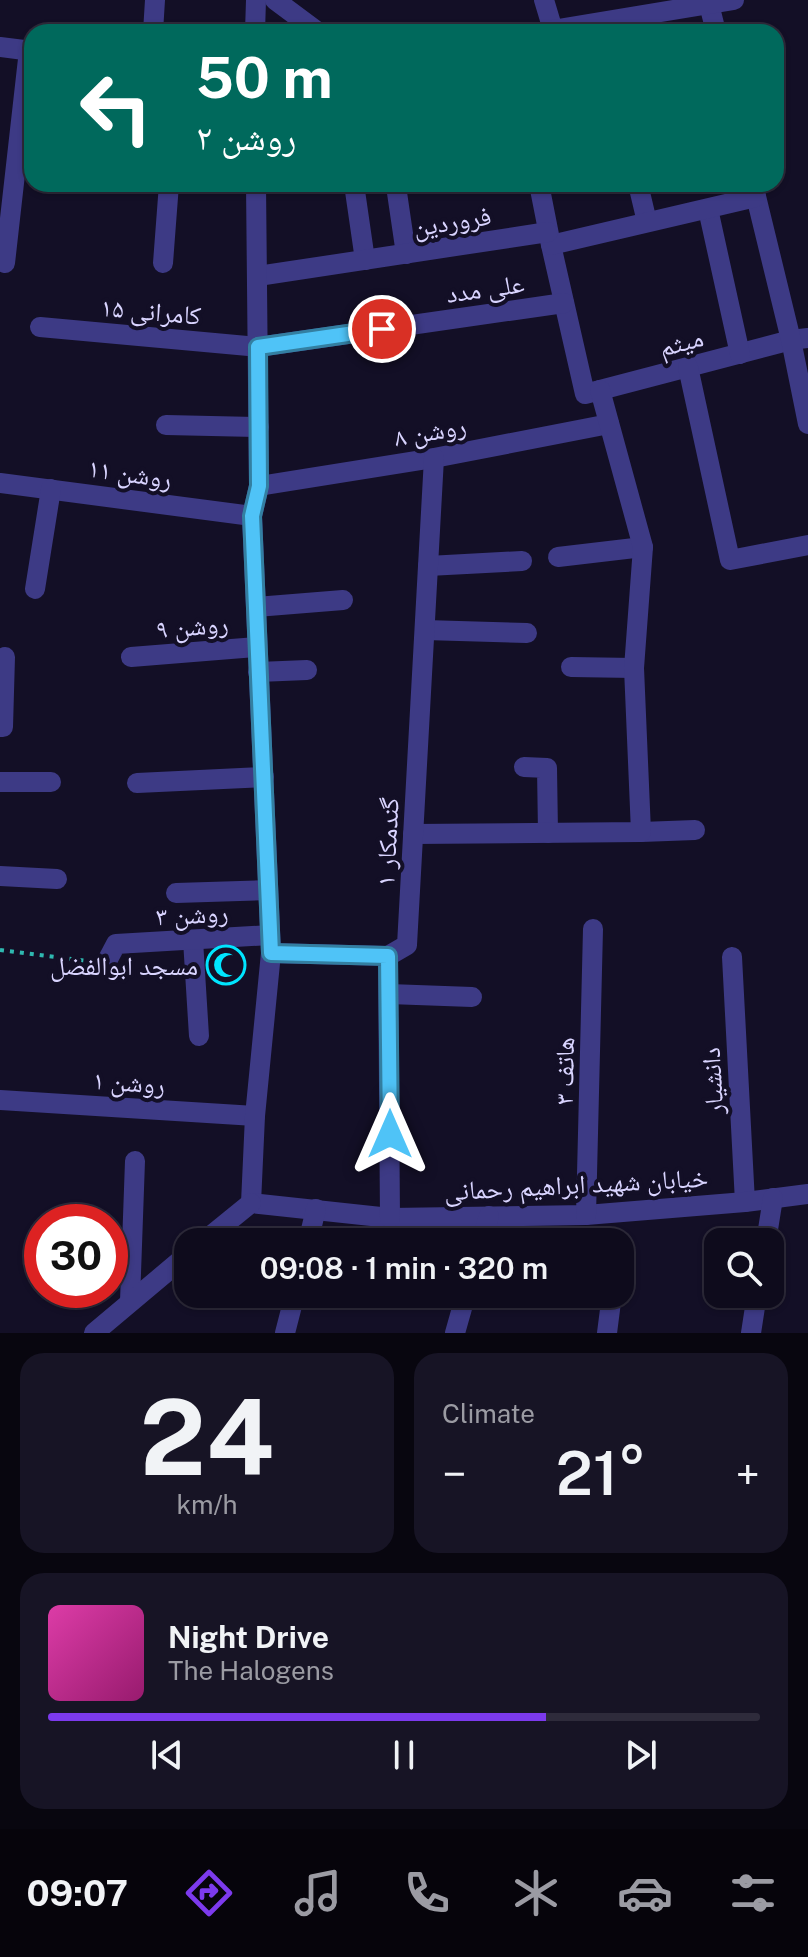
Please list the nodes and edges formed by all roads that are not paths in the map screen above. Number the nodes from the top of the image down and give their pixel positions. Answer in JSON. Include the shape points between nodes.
{"nodes":[{"id":1,"x":155,"y":0,"type":"edge"},
{"id":2,"x":256,"y":0,"type":"edge"},
{"id":3,"x":275,"y":0,"type":"edge"},
{"id":4,"x":544,"y":0,"type":"edge"},
{"id":5,"x":734,"y":0,"type":"edge"},
{"id":6,"x":709,"y":4,"type":"junction"},
{"id":7,"x":663,"y":6,"type":"edge"},
{"id":8,"x":154,"y":24,"type":"edge"},
{"id":9,"x":255,"y":24,"type":"edge"},
{"id":10,"x":307,"y":24,"type":"edge"},
{"id":11,"x":546,"y":24,"type":"edge"},
{"id":12,"x":579,"y":24,"type":"edge"},
{"id":13,"x":714,"y":24,"type":"edge"},
{"id":14,"x":0,"y":47,"type":"edge"},
{"id":15,"x":24,"y":49,"type":"edge"},
{"id":16,"x":24,"y":107,"type":"edge"},
{"id":17,"x":168,"y":192,"type":"edge"},
{"id":18,"x":256,"y":192,"type":"edge"},
{"id":19,"x":355,"y":192,"type":"edge"},
{"id":20,"x":397,"y":192,"type":"edge"},
{"id":21,"x":540,"y":192,"type":"edge"},
{"id":22,"x":640,"y":192,"type":"edge"},
{"id":23,"x":751,"y":192,"type":"edge"},
{"id":24,"x":754,"y":192,"type":"edge"},
{"id":25,"x":708,"y":209,"type":"junction"},
{"id":26,"x":647,"y":222,"type":"junction"},
{"id":27,"x":549,"y":238,"type":"junction"},
{"id":28,"x":406,"y":254,"type":"junction"},
{"id":29,"x":365,"y":260,"type":"junction"},
{"id":30,"x":5,"y":263,"type":"dead end"},
{"id":31,"x":163,"y":263,"type":"dead end"},
{"id":32,"x":258,"y":276,"type":"junction"},
{"id":33,"x":564,"y":303,"type":"junction"},
{"id":34,"x":40,"y":327,"type":"dead end"},
{"id":35,"x":799,"y":339,"type":"edge"},
{"id":36,"x":258,"y":347,"type":"junction"},
{"id":37,"x":740,"y":354,"type":"junction"},
{"id":38,"x":688,"y":367,"type":"junction"},
{"id":39,"x":593,"y":392,"type":"junction"},
{"id":40,"x":609,"y":424,"type":"junction"},
{"id":41,"x":808,"y":424,"type":"edge"},
{"id":42,"x":166,"y":425,"type":"dead end"},
{"id":43,"x":259,"y":427,"type":"junction"},
{"id":44,"x":434,"y":458,"type":"junction"},
{"id":45,"x":0,"y":483,"type":"edge"},
{"id":46,"x":259,"y":486,"type":"junction"},
{"id":47,"x":51,"y":489,"type":"junction"},
{"id":48,"x":252,"y":516,"type":"junction"},
{"id":49,"x":808,"y":545,"type":"edge"},
{"id":50,"x":643,"y":547,"type":"junction"},
{"id":51,"x":558,"y":557,"type":"dead end"},
{"id":52,"x":522,"y":561,"type":"dead end"},
{"id":53,"x":428,"y":566,"type":"junction"},
{"id":54,"x":35,"y":589,"type":"dead end"},
{"id":55,"x":343,"y":600,"type":"dead end"},
{"id":56,"x":256,"y":607,"type":"junction"},
{"id":57,"x":425,"y":630,"type":"junction"},
{"id":58,"x":527,"y":633,"type":"dead end"},
{"id":59,"x":257,"y":647,"type":"junction"},
{"id":60,"x":5,"y":657,"type":"dead end"},
{"id":61,"x":131,"y":657,"type":"dead end"},
{"id":62,"x":571,"y":667,"type":"dead end"},
{"id":63,"x":634,"y":668,"type":"junction"},
{"id":64,"x":307,"y":670,"type":"dead end"},
{"id":65,"x":258,"y":672,"type":"junction"},
{"id":66,"x":0,"y":727,"type":"edge"},
{"id":67,"x":524,"y":767,"type":"dead end"},
{"id":68,"x":264,"y":777,"type":"junction"},
{"id":69,"x":0,"y":782,"type":"edge"},
{"id":70,"x":51,"y":782,"type":"dead end"},
{"id":71,"x":137,"y":783,"type":"dead end"},
{"id":72,"x":695,"y":830,"type":"dead end"},
{"id":73,"x":641,"y":832,"type":"junction"},
{"id":74,"x":548,"y":833,"type":"junction"},
{"id":75,"x":413,"y":834,"type":"junction"},
{"id":76,"x":0,"y":876,"type":"edge"},
{"id":77,"x":57,"y":879,"type":"dead end"},
{"id":78,"x":268,"y":890,"type":"junction"},
{"id":79,"x":176,"y":893,"type":"dead end"},
{"id":80,"x":593,"y":929,"type":"dead end"},
{"id":81,"x":193,"y":940,"type":"junction"},
{"id":82,"x":270,"y":944,"type":"junction"},
{"id":83,"x":388,"y":956,"type":"junction"},
{"id":84,"x":732,"y":957,"type":"dead end"},
{"id":85,"x":106,"y":963,"type":"road end"},
{"id":86,"x":389,"y":994,"type":"junction"},
{"id":87,"x":472,"y":997,"type":"dead end"},
{"id":88,"x":199,"y":1036,"type":"dead end"},
{"id":89,"x":0,"y":1100,"type":"edge"},
{"id":90,"x":255,"y":1116,"type":"junction"},
{"id":91,"x":135,"y":1161,"type":"dead end"},
{"id":92,"x":808,"y":1194,"type":"edge"},
{"id":93,"x":773,"y":1198,"type":"junction"},
{"id":94,"x":745,"y":1202,"type":"junction"},
{"id":95,"x":251,"y":1203,"type":"junction"},
{"id":96,"x":316,"y":1209,"type":"junction"},
{"id":97,"x":586,"y":1215,"type":"junction"},
{"id":98,"x":489,"y":1216,"type":"junction"},
{"id":99,"x":390,"y":1218,"type":"junction"},
{"id":100,"x":220,"y":1228,"type":"edge"},
{"id":101,"x":311,"y":1228,"type":"edge"},
{"id":102,"x":485,"y":1228,"type":"edge"},
{"id":103,"x":768,"y":1228,"type":"edge"},
{"id":104,"x":174,"y":1265,"type":"edge"},
{"id":105,"x":130,"y":1301,"type":"junction"},
{"id":106,"x":291,"y":1308,"type":"edge"},
{"id":107,"x":462,"y":1308,"type":"edge"},
{"id":108,"x":610,"y":1308,"type":"edge"},
{"id":109,"x":755,"y":1308,"type":"edge"},
{"id":110,"x":94,"y":1333,"type":"edge"},
{"id":111,"x":285,"y":1333,"type":"edge"},
{"id":112,"x":455,"y":1333,"type":"edge"},
{"id":113,"x":607,"y":1333,"type":"edge"},
{"id":114,"x":751,"y":1333,"type":"edge"}],
"edges":[{"from":1,"to":8,"type":"street"},
{"from":2,"to":9,"type":"street"},
{"from":3,"to":10,"type":"street"},
{"from":4,"to":11,"type":"street"},
{"from":5,"to":6,"type":"street"},
{"from":6,"to":7,"type":"street"},
{"from":6,"to":13,"type":"street"},
{"from":7,"to":12,"type":"street"},
{"from":14,"to":15,"type":"street"},
{"from":16,"to":30,"type":"street"},
{"from":17,"to":31,"type":"street"},
{"from":18,"to":32,"type":"street"},
{"from":19,"to":29,"type":"street"},
{"from":20,"to":28,"type":"street"},
{"from":21,"to":27,"type":"street"},
{"from":22,"to":26,"type":"street"},
{"from":23,"to":25,"type":"street","name":"فروردین"},
{"from":24,"to":35,"type":"street"},
{"from":25,"to":26,"type":"street","name":"فروردین"},
{"from":25,"to":37,"type":"street"},
{"from":26,"to":27,"type":"street","name":"فروردین"},
{"from":27,"to":28,"type":"street","name":"فروردین"},
{"from":27,"to":33,"type":"street"},
{"from":28,"to":29,"type":"street","name":"فروردین"},
{"from":29,"to":32,"type":"street","name":"فروردین"},
{"from":32,"to":36,"type":"street"},
{"from":33,"to":36,"type":"street","name":"علی مدد"},
{"from":33,"to":39,"type":"street"},
{"from":34,"to":36,"type":"street","name":"کامرانی ۱۵"},
{"from":35,"to":37,"type":"street","name":"میثم"},
{"from":35,"to":41,"type":"street"},
{"from":36,"to":43,"type":"street"},
{"from":37,"to":38,"type":"street","name":"میثم"},
{"from":38,"to":39,"type":"street","name":"میثم"},
{"from":38,"to":49,"type":"street","via":[[730,560]]},
{"from":39,"to":40,"type":"street"},
{"from":40,"to":44,"type":"street","name":"روشن ۸"},
{"from":40,"to":50,"type":"street"},
{"from":42,"to":43,"type":"street"},
{"from":43,"to":46,"type":"street"},
{"from":44,"to":46,"type":"street","name":"روشن ۸"},
{"from":44,"to":53,"type":"street","name":"گندمکار ۱"},
{"from":45,"to":47,"type":"street","name":"روشن ۱۱"},
{"from":46,"to":48,"type":"street"},
{"from":47,"to":48,"type":"street","name":"روشن ۱۱"},
{"from":47,"to":54,"type":"street"},
{"from":48,"to":56,"type":"street"},
{"from":50,"to":51,"type":"street"},
{"from":50,"to":63,"type":"street"},
{"from":52,"to":53,"type":"street"},
{"from":53,"to":57,"type":"street","name":"گندمکار ۱"},
{"from":55,"to":56,"type":"street"},
{"from":56,"to":59,"type":"street"},
{"from":57,"to":58,"type":"street"},
{"from":57,"to":75,"type":"street","name":"گندمکار ۱"},
{"from":59,"to":61,"type":"street","name":"روشن ۹"},
{"from":59,"to":65,"type":"street"},
{"from":60,"to":66,"type":"street"},
{"from":62,"to":63,"type":"street"},
{"from":63,"to":73,"type":"street"},
{"from":64,"to":65,"type":"street"},
{"from":65,"to":68,"type":"street"},
{"from":67,"to":74,"type":"street","via":[[547,768]]},
{"from":68,"to":71,"type":"street"},
{"from":68,"to":78,"type":"street"},
{"from":69,"to":70,"type":"street"},
{"from":72,"to":73,"type":"street"},
{"from":73,"to":74,"type":"street"},
{"from":74,"to":75,"type":"street"},
{"from":75,"to":83,"type":"street","name":"گندمکار ۱","via":[[407,945]]},
{"from":76,"to":77,"type":"street"},
{"from":78,"to":79,"type":"street"},
{"from":78,"to":82,"type":"street"},
{"from":80,"to":97,"type":"street","name":"هاتف ۳"},
{"from":81,"to":82,"type":"street","name":"روشن ۳"},
{"from":81,"to":85,"type":"street","name":"روشن ۳","via":[[116,944]]},
{"from":81,"to":88,"type":"street"},
{"from":82,"to":83,"type":"street","name":"روشن ۳"},
{"from":82,"to":90,"type":"street"},
{"from":83,"to":86,"type":"street"},
{"from":84,"to":94,"type":"street","name":"دانشیار"},
{"from":86,"to":87,"type":"street"},
{"from":86,"to":99,"type":"street"},
{"from":89,"to":90,"type":"street","name":"روشن ۱"},
{"from":90,"to":95,"type":"street"},
{"from":91,"to":105,"type":"street"},
{"from":92,"to":93,"type":"street","name":"خیابان شهید ابراهیم رحمانی"},
{"from":93,"to":94,"type":"street","name":"خیابان شهید ابراهیم رحمانی"},
{"from":93,"to":103,"type":"street"},
{"from":94,"to":97,"type":"street","name":"خیابان شهید ابراهیم رحمانی"},
{"from":95,"to":96,"type":"street","name":"خیابان شهید ابراهیم رحمانی"},
{"from":95,"to":100,"type":"street"},
{"from":96,"to":99,"type":"street","name":"خیابان شهید ابراهیم رحمانی"},
{"from":96,"to":101,"type":"street"},
{"from":97,"to":98,"type":"street","name":"خیابان شهید ابراهیم رحمانی"},
{"from":98,"to":99,"type":"street","name":"خیابان شهید ابراهیم رحمانی"},
{"from":98,"to":102,"type":"street"},
{"from":104,"to":105,"type":"street"},
{"from":105,"to":110,"type":"street"},
{"from":106,"to":111,"type":"street"},
{"from":107,"to":112,"type":"street"},
{"from":108,"to":113,"type":"street"},
{"from":109,"to":114,"type":"street"}]}
